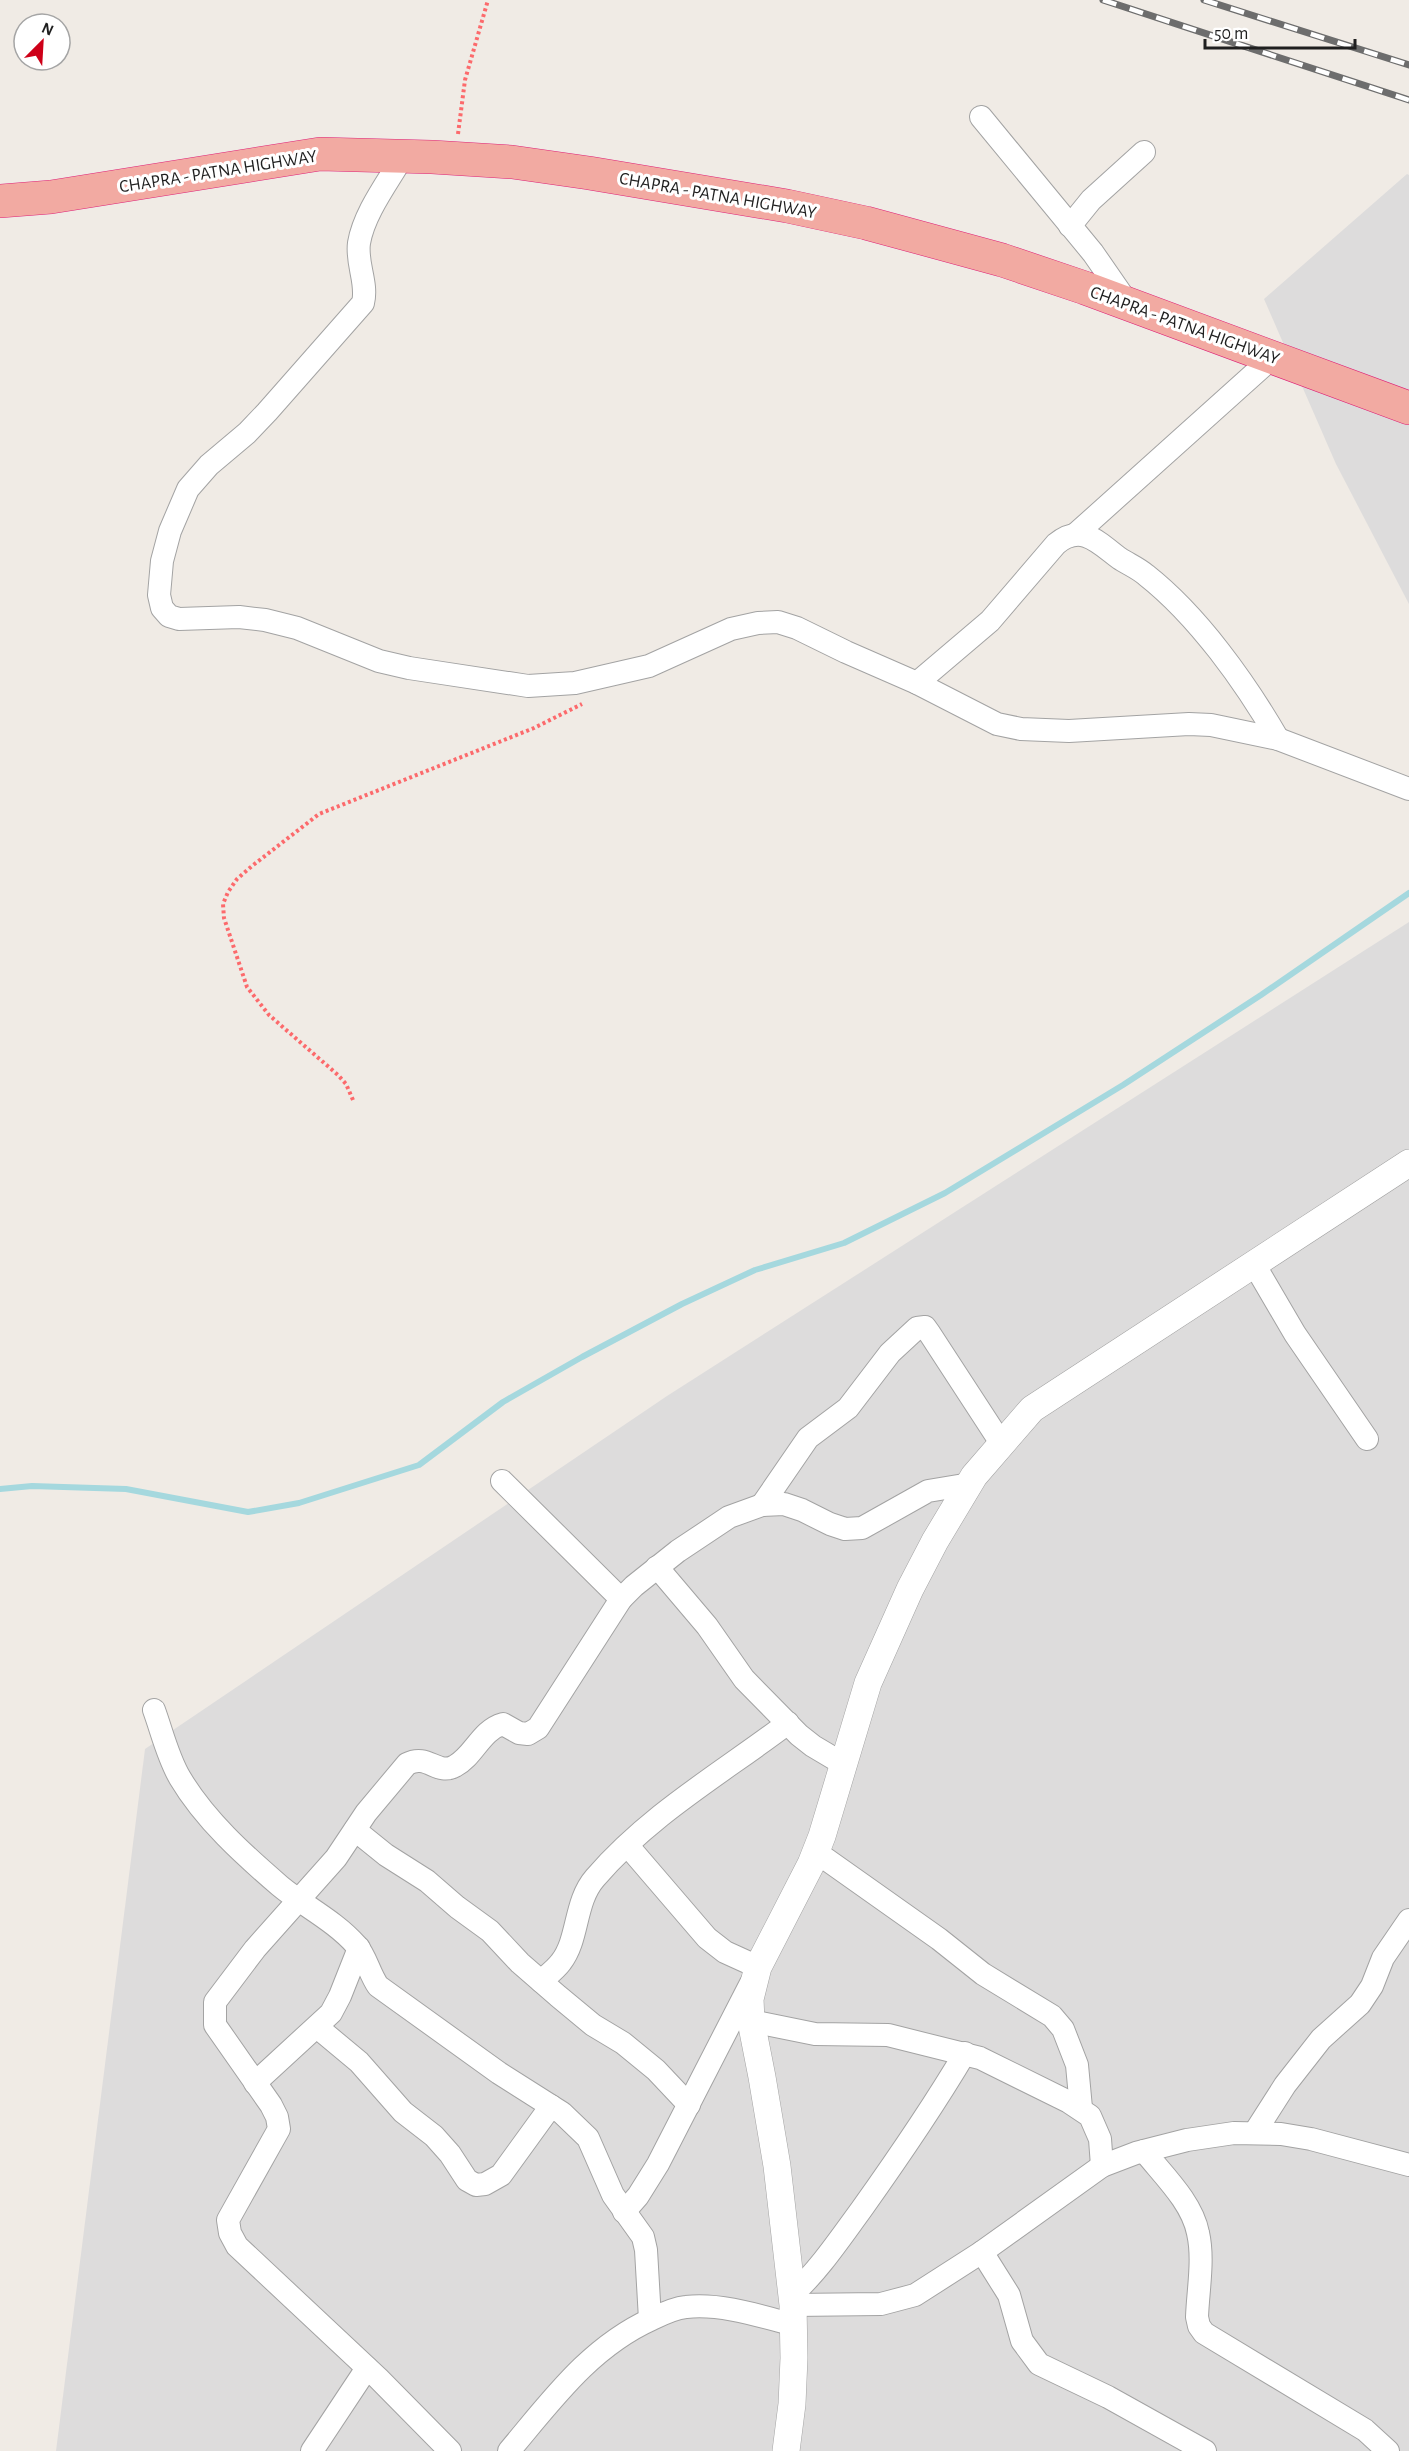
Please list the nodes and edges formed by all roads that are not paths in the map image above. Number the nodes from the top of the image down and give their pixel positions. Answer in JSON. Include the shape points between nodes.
{"nodes":[{"id":1,"x":981,"y":117,"type":"dead end"},
{"id":2,"x":1144,"y":152,"type":"dead end"},
{"id":3,"x":404,"y":156,"type":"junction"},
{"id":4,"x":0,"y":201,"type":"edge"},
{"id":5,"x":1070,"y":226,"type":"junction"},
{"id":6,"x":1129,"y":305,"type":"junction"},
{"id":7,"x":1273,"y":357,"type":"junction"},
{"id":8,"x":1409,"y":408,"type":"edge"},
{"id":9,"x":1077,"y":533,"type":"junction"},
{"id":10,"x":917,"y":682,"type":"junction"},
{"id":11,"x":1278,"y":739,"type":"junction"},
{"id":12,"x":1409,"y":789,"type":"edge"},
{"id":13,"x":1409,"y":1163,"type":"edge"},
{"id":14,"x":1254,"y":1264,"type":"junction"},
{"id":15,"x":1367,"y":1439,"type":"dead end"},
{"id":16,"x":1001,"y":1443,"type":"junction"},
{"id":17,"x":502,"y":1481,"type":"dead end"},
{"id":18,"x":970,"y":1484,"type":"junction"},
{"id":19,"x":762,"y":1505,"type":"junction"},
{"id":20,"x":657,"y":1567,"type":"junction"},
{"id":21,"x":621,"y":1599,"type":"junction"},
{"id":22,"x":154,"y":1710,"type":"dead end"},
{"id":23,"x":788,"y":1723,"type":"junction"},
{"id":24,"x":845,"y":1765,"type":"junction"},
{"id":25,"x":355,"y":1830,"type":"junction"},
{"id":26,"x":628,"y":1846,"type":"junction"},
{"id":27,"x":816,"y":1852,"type":"junction"},
{"id":28,"x":298,"y":1899,"type":"junction"},
{"id":29,"x":1409,"y":1920,"type":"edge"},
{"id":30,"x":358,"y":1948,"type":"junction"},
{"id":31,"x":756,"y":1971,"type":"junction"},
{"id":32,"x":542,"y":1982,"type":"junction"},
{"id":33,"x":751,"y":2021,"type":"junction"},
{"id":34,"x":316,"y":2028,"type":"junction"},
{"id":35,"x":965,"y":2053,"type":"junction"},
{"id":36,"x":255,"y":2083,"type":"junction"},
{"id":37,"x":689,"y":2105,"type":"junction"},
{"id":38,"x":551,"y":2106,"type":"junction"},
{"id":39,"x":1081,"y":2108,"type":"junction"},
{"id":40,"x":1255,"y":2132,"type":"junction"},
{"id":41,"x":1144,"y":2151,"type":"junction"},
{"id":42,"x":1102,"y":2166,"type":"junction"},
{"id":43,"x":1409,"y":2166,"type":"edge"},
{"id":44,"x":624,"y":2212,"type":"junction"},
{"id":45,"x":982,"y":2252,"type":"junction"},
{"id":46,"x":793,"y":2308,"type":"junction"},
{"id":47,"x":650,"y":2319,"type":"junction"},
{"id":48,"x":367,"y":2368,"type":"junction"},
{"id":49,"x":518,"y":2448,"type":"edge"},
{"id":50,"x":312,"y":2451,"type":"edge"},
{"id":51,"x":450,"y":2451,"type":"edge"},
{"id":52,"x":786,"y":2451,"type":"edge"},
{"id":53,"x":1205,"y":2451,"type":"edge"},
{"id":54,"x":1388,"y":2451,"type":"edge"}],
"edges":[{"from":1,"to":5,"type":"street"},
{"from":2,"to":5,"type":"street","via":[[1091,200]]},
{"from":3,"to":4,"type":"highway","name":"CHAPRA - PATNA HIGHWAY","via":[[320,154],[51,197]]},
{"from":3,"to":6,"type":"highway","name":"CHAPRA - PATNA HIGHWAY","via":[[512,162],[703,191],[866,223],[1002,260]]},
{"from":3,"to":10,"type":"street","via":[[362,232],[358,260],[366,292],[363,303],[267,412],[197,476],[188,489],[162,561],[159,595],[169,616],[265,620],[297,628],[380,661],[528,686],[575,683],[649,666],[731,629],[778,622]]},
{"from":5,"to":6,"type":"street"},
{"from":6,"to":7,"type":"highway","name":"CHAPRA - PATNA HIGHWAY"},
{"from":7,"to":8,"type":"highway","name":"CHAPRA - PATNA HIGHWAY"},
{"from":7,"to":9,"type":"street"},
{"from":9,"to":10,"type":"street","via":[[1056,544],[990,621]]},
{"from":9,"to":11,"type":"street","via":[[1090,537],[1144,573],[1177,603],[1236,673]]},
{"from":10,"to":11,"type":"street","via":[[997,724],[1021,729],[1069,731],[1189,724]]},
{"from":11,"to":12,"type":"street"},
{"from":13,"to":14,"type":"street"},
{"from":14,"to":15,"type":"street","via":[[1295,1334]]},
{"from":14,"to":16,"type":"street","via":[[1038,1404]]},
{"from":16,"to":18,"type":"street"},
{"from":16,"to":19,"type":"street","via":[[925,1327],[916,1328],[890,1353],[848,1408],[808,1438]]},
{"from":17,"to":21,"type":"street"},
{"from":18,"to":19,"type":"street","via":[[928,1491],[862,1528],[845,1529],[784,1504]]},
{"from":18,"to":24,"type":"street","via":[[934,1541],[868,1683]]},
{"from":19,"to":20,"type":"street","via":[[714,1525]]},
{"from":20,"to":21,"type":"street"},
{"from":20,"to":23,"type":"street","via":[[707,1626],[744,1679]]},
{"from":21,"to":25,"type":"street","via":[[538,1728],[528,1734],[503,1724],[494,1726],[453,1768],[442,1769],[414,1760]]},
{"from":22,"to":28,"type":"street","via":[[180,1777],[205,1811],[246,1855]]},
{"from":23,"to":24,"type":"street","via":[[813,1746]]},
{"from":23,"to":26,"type":"street","via":[[682,1797]]},
{"from":24,"to":27,"type":"street"},
{"from":25,"to":28,"type":"street","via":[[336,1858]]},
{"from":25,"to":32,"type":"street","via":[[489,1931]]},
{"from":26,"to":31,"type":"street","via":[[706,1938]]},
{"from":26,"to":32,"type":"street","via":[[594,1879],[577,1913],[562,1961]]},
{"from":27,"to":31,"type":"street"},
{"from":27,"to":39,"type":"street","via":[[983,1974],[1052,2016],[1063,2029],[1077,2065]]},
{"from":28,"to":30,"type":"street","via":[[347,1935]]},
{"from":28,"to":36,"type":"street","via":[[215,2002],[215,2025]]},
{"from":29,"to":40,"type":"street","via":[[1383,1958],[1360,2004],[1321,2039]]},
{"from":30,"to":34,"type":"street","via":[[340,1996]]},
{"from":30,"to":38,"type":"street","via":[[378,1986]]},
{"from":31,"to":33,"type":"street","via":[[750,1999]]},
{"from":31,"to":37,"type":"street"},
{"from":32,"to":37,"type":"street","via":[[656,2070]]},
{"from":33,"to":35,"type":"street","via":[[815,2034],[888,2035]]},
{"from":33,"to":46,"type":"street","via":[[777,2166]]},
{"from":34,"to":36,"type":"street"},
{"from":34,"to":38,"type":"street","via":[[358,2062],[403,2112],[434,2136],[467,2180],[476,2185],[501,2175]]},
{"from":35,"to":39,"type":"street"},
{"from":35,"to":46,"type":"street","via":[[921,2126]]},
{"from":36,"to":48,"type":"street","via":[[274,2111],[279,2129],[228,2220],[230,2234],[237,2246]]},
{"from":37,"to":44,"type":"street","via":[[648,2182]]},
{"from":38,"to":44,"type":"street","via":[[588,2138]]},
{"from":39,"to":42,"type":"street","via":[[1095,2124]]},
{"from":40,"to":41,"type":"street","via":[[1187,2140]]},
{"from":40,"to":43,"type":"street","via":[[1311,2139]]},
{"from":41,"to":42,"type":"street"},
{"from":41,"to":54,"type":"street","via":[[1196,2224],[1200,2251],[1197,2317],[1204,2333],[1365,2430]]},
{"from":42,"to":45,"type":"street"},
{"from":44,"to":47,"type":"street","via":[[643,2237]]},
{"from":45,"to":46,"type":"street","via":[[935,2284],[899,2301]]},
{"from":45,"to":53,"type":"street","via":[[1009,2295],[1022,2341],[1039,2364]]},
{"from":46,"to":47,"type":"street","via":[[758,2316],[684,2307]]},
{"from":46,"to":52,"type":"street","via":[[792,2404]]},
{"from":47,"to":49,"type":"street","via":[[587,2361],[560,2389]]},
{"from":48,"to":50,"type":"street"},
{"from":48,"to":51,"type":"street"}]}
